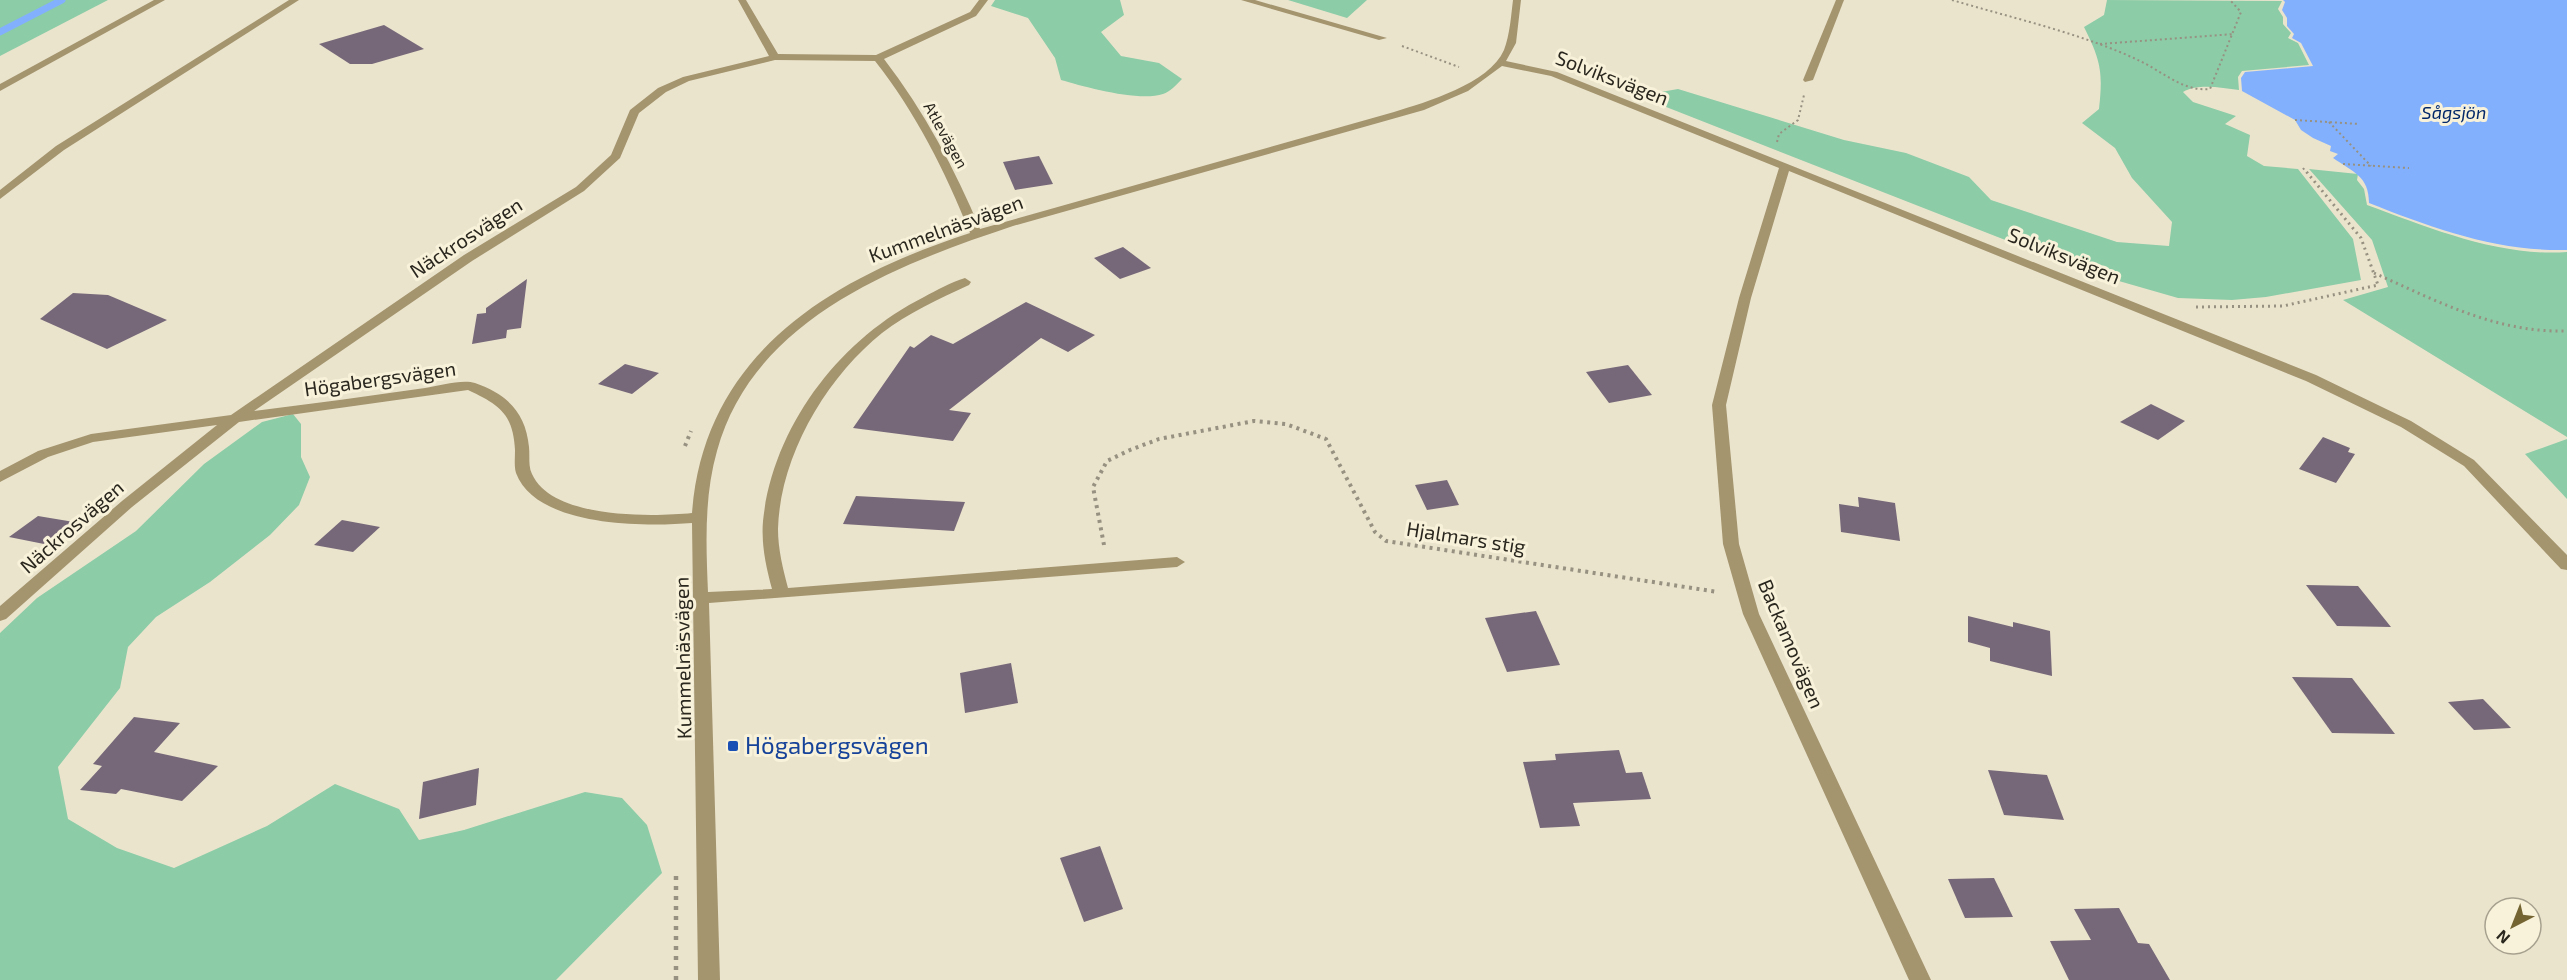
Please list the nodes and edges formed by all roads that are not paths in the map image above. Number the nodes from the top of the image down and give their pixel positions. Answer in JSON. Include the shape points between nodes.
{"nodes":[{"id":1,"x":161,"y":0,"type":"edge"},
{"id":2,"x":295,"y":0,"type":"edge"},
{"id":3,"x":742,"y":0,"type":"edge"},
{"id":4,"x":984,"y":0,"type":"edge"},
{"id":5,"x":1245,"y":0,"type":"edge"},
{"id":6,"x":1517,"y":0,"type":"edge"},
{"id":7,"x":1840,"y":0,"type":"edge"},
{"id":8,"x":1382,"y":38,"type":"road end"},
{"id":9,"x":775,"y":57,"type":"junction"},
{"id":10,"x":878,"y":58,"type":"junction"},
{"id":11,"x":1501,"y":63,"type":"junction"},
{"id":12,"x":1808,"y":80,"type":"road end"},
{"id":13,"x":0,"y":88,"type":"edge"},
{"id":14,"x":1785,"y":165,"type":"junction"},
{"id":15,"x":0,"y":196,"type":"edge"},
{"id":16,"x":976,"y":234,"type":"junction"},
{"id":17,"x":965,"y":282,"type":"dead end"},
{"id":18,"x":235,"y":418,"type":"junction"},
{"id":19,"x":0,"y":477,"type":"edge"},
{"id":20,"x":698,"y":517,"type":"junction"},
{"id":21,"x":1177,"y":562,"type":"dead end"},
{"id":22,"x":2567,"y":565,"type":"edge"},
{"id":23,"x":781,"y":594,"type":"junction"},
{"id":24,"x":702,"y":598,"type":"junction"},
{"id":25,"x":0,"y":615,"type":"edge"},
{"id":26,"x":709,"y":980,"type":"edge"},
{"id":27,"x":1920,"y":980,"type":"edge"}],
"edges":[{"from":1,"to":13,"type":"street"},
{"from":2,"to":15,"type":"street","via":[[60,148]]},
{"from":3,"to":9,"type":"street"},
{"from":4,"to":10,"type":"street","name":"Näckrosvägen","via":[[973,14]]},
{"from":5,"to":8,"type":"street"},
{"from":6,"to":11,"type":"street","via":[[1511,42]]},
{"from":7,"to":12,"type":"street"},
{"from":9,"to":10,"type":"street","name":"Näckrosvägen"},
{"from":9,"to":18,"type":"street","name":"Näckrosvägen","via":[[686,79],[662,90],[634,112],[616,156],[580,189],[468,258]]},
{"from":10,"to":16,"type":"street","name":"Atlevägen","via":[[902,89],[953,177]]},
{"from":11,"to":14,"type":"street","name":"Solviksvägen","via":[[1554,74]]},
{"from":11,"to":16,"type":"street","name":"Kummelnäsvägen","via":[[1464,88],[1394,114]]},
{"from":14,"to":22,"type":"street","name":"Solviksvägen","via":[[2311,378],[2406,424],[2469,463]]},
{"from":14,"to":27,"type":"street","name":"Backamovägen","via":[[1745,298],[1719,405],[1731,544],[1751,614]]},
{"from":16,"to":20,"type":"street","name":"Kummelnäsvägen","via":[[908,259],[855,285],[788,334],[760,360],[735,391],[720,422],[708,455]]},
{"from":17,"to":23,"type":"street","via":[[914,306],[855,349],[794,440],[777,482],[770,523],[773,566]]},
{"from":18,"to":19,"type":"street","name":"Högabergsvägen","via":[[91,438],[43,454]]},
{"from":18,"to":20,"type":"street","name":"Högabergsvägen","via":[[470,386],[505,402],[521,425],[524,475],[541,498],[595,515],[672,521]]},
{"from":18,"to":25,"type":"street","name":"Näckrosvägen","via":[[127,504]]},
{"from":20,"to":24,"type":"street","name":"Kummelnäsvägen"},
{"from":21,"to":23,"type":"street"},
{"from":23,"to":24,"type":"street"},
{"from":24,"to":26,"type":"street","name":"Kummelnäsvägen"}]}
